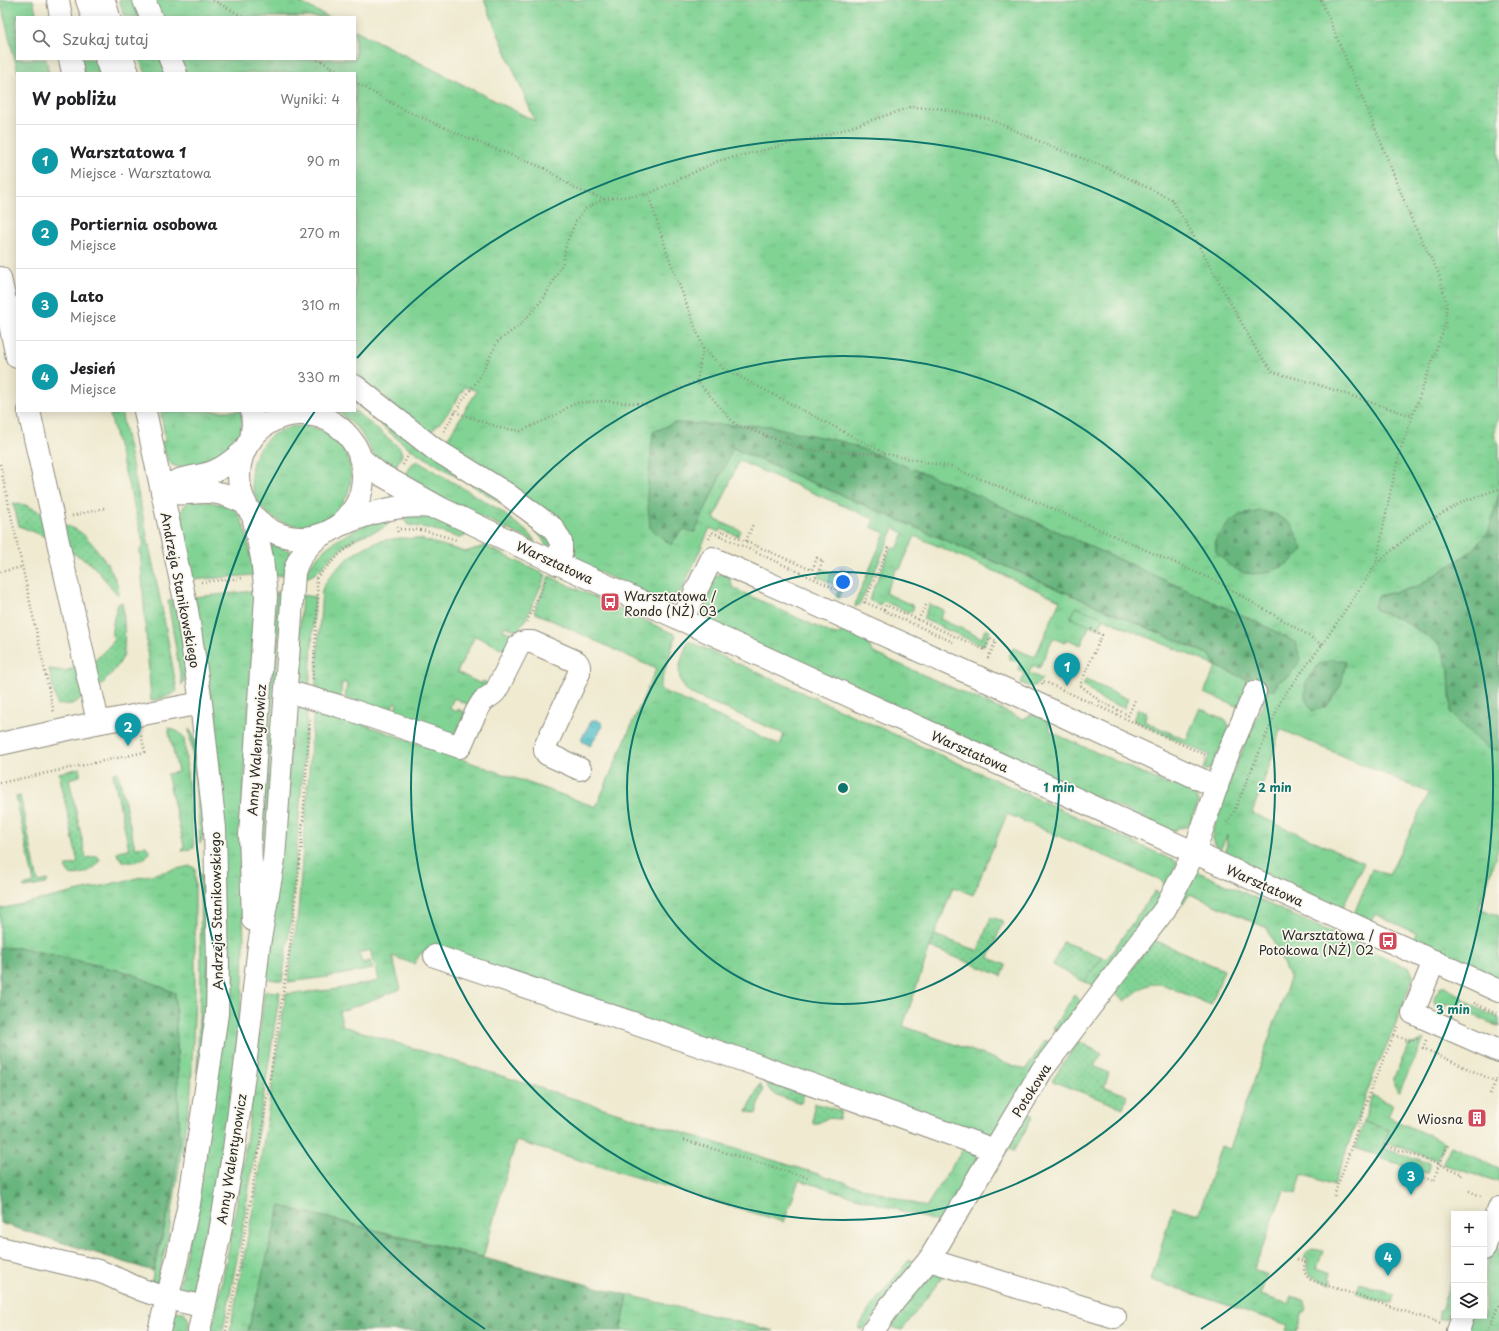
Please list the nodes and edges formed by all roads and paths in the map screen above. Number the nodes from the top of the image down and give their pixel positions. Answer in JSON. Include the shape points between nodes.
{"nodes":[{"id":1,"x":58,"y":0,"type":"edge"},
{"id":2,"x":88,"y":0,"type":"edge"},
{"id":3,"x":104,"y":0,"type":"edge"},
{"id":4,"x":144,"y":0,"type":"edge"},
{"id":5,"x":213,"y":0,"type":"edge"},
{"id":6,"x":1321,"y":0,"type":"edge"},
{"id":7,"x":61,"y":16,"type":"edge"},
{"id":8,"x":93,"y":16,"type":"edge"},
{"id":9,"x":109,"y":16,"type":"edge"},
{"id":10,"x":151,"y":16,"type":"edge"},
{"id":11,"x":242,"y":16,"type":"edge"},
{"id":12,"x":70,"y":60,"type":"edge"},
{"id":13,"x":106,"y":60,"type":"edge"},
{"id":14,"x":123,"y":60,"type":"edge"},
{"id":15,"x":170,"y":60,"type":"edge"},
{"id":16,"x":320,"y":60,"type":"edge"},
{"id":17,"x":73,"y":72,"type":"edge"},
{"id":18,"x":111,"y":72,"type":"edge"},
{"id":19,"x":128,"y":72,"type":"edge"},
{"id":20,"x":176,"y":72,"type":"edge"},
{"id":21,"x":339,"y":72,"type":"edge"},
{"id":22,"x":356,"y":83,"type":"edge"},
{"id":23,"x":648,"y":194,"type":"junction"},
{"id":24,"x":605,"y":199,"type":"junction"},
{"id":25,"x":0,"y":278,"type":"edge"},
{"id":26,"x":12,"y":309,"type":"edge"},
{"id":27,"x":16,"y":347,"type":"edge"},
{"id":28,"x":703,"y":348,"type":"junction"},
{"id":29,"x":697,"y":381,"type":"junction"},
{"id":30,"x":356,"y":387,"type":"edge"},
{"id":31,"x":29,"y":412,"type":"edge"},
{"id":32,"x":145,"y":412,"type":"edge"},
{"id":33,"x":252,"y":412,"type":"edge"},
{"id":34,"x":455,"y":412,"type":"junction"},
{"id":35,"x":1412,"y":416,"type":"junction"},
{"id":36,"x":328,"y":417,"type":"edge"},
{"id":37,"x":248,"y":445,"type":"junction"},
{"id":38,"x":433,"y":448,"type":"junction"},
{"id":39,"x":886,"y":454,"type":"junction"},
{"id":40,"x":360,"y":458,"type":"junction"},
{"id":41,"x":1499,"y":489,"type":"edge"},
{"id":42,"x":162,"y":490,"type":"junction"},
{"id":43,"x":104,"y":508,"type":"dead end"},
{"id":44,"x":249,"y":509,"type":"junction"},
{"id":45,"x":442,"y":509,"type":"junction"},
{"id":46,"x":53,"y":521,"type":"junction"},
{"id":47,"x":754,"y":524,"type":"dead end"},
{"id":48,"x":330,"y":530,"type":"junction"},
{"id":49,"x":720,"y":536,"type":"dead end"},
{"id":50,"x":746,"y":541,"type":"junction"},
{"id":51,"x":558,"y":564,"type":"junction"},
{"id":52,"x":1376,"y":564,"type":"junction"},
{"id":53,"x":22,"y":567,"type":"dead end"},
{"id":54,"x":0,"y":572,"type":"edge"},
{"id":55,"x":316,"y":578,"type":"dead end"},
{"id":56,"x":815,"y":580,"type":"dead end"},
{"id":57,"x":542,"y":588,"type":"dead end"},
{"id":58,"x":927,"y":602,"type":"dead end"},
{"id":59,"x":884,"y":610,"type":"dead end"},
{"id":60,"x":682,"y":620,"type":"junction"},
{"id":61,"x":918,"y":620,"type":"junction"},
{"id":62,"x":1091,"y":629,"type":"dead end"},
{"id":63,"x":519,"y":645,"type":"junction"},
{"id":64,"x":1322,"y":645,"type":"junction"},
{"id":65,"x":984,"y":656,"type":"dead end"},
{"id":66,"x":286,"y":691,"type":"junction"},
{"id":67,"x":1256,"y":692,"type":"dead end"},
{"id":68,"x":311,"y":698,"type":"junction"},
{"id":69,"x":1135,"y":700,"type":"dead end"},
{"id":70,"x":201,"y":703,"type":"junction"},
{"id":71,"x":1128,"y":715,"type":"junction"},
{"id":72,"x":1126,"y":720,"type":"dead end"},
{"id":73,"x":98,"y":722,"type":"junction"},
{"id":74,"x":139,"y":729,"type":"dead end"},
{"id":75,"x":0,"y":744,"type":"edge"},
{"id":76,"x":580,"y":769,"type":"dead end"},
{"id":77,"x":0,"y":783,"type":"edge"},
{"id":78,"x":1217,"y":787,"type":"junction"},
{"id":79,"x":1224,"y":826,"type":"dead end"},
{"id":80,"x":1194,"y":853,"type":"junction"},
{"id":81,"x":435,"y":956,"type":"dead end"},
{"id":82,"x":1434,"y":961,"type":"junction"},
{"id":83,"x":253,"y":985,"type":"junction"},
{"id":84,"x":1499,"y":991,"type":"edge"},
{"id":85,"x":1400,"y":1022,"type":"dead end"},
{"id":86,"x":1394,"y":1035,"type":"junction"},
{"id":87,"x":1422,"y":1036,"type":"dead end"},
{"id":88,"x":1499,"y":1050,"type":"edge"},
{"id":89,"x":1499,"y":1074,"type":"edge"},
{"id":90,"x":1490,"y":1094,"type":"dead end"},
{"id":91,"x":684,"y":1140,"type":"dead end"},
{"id":92,"x":1384,"y":1145,"type":"dead end"},
{"id":93,"x":1448,"y":1145,"type":"dead end"},
{"id":94,"x":995,"y":1150,"type":"junction"},
{"id":95,"x":1439,"y":1164,"type":"junction"},
{"id":96,"x":1401,"y":1170,"type":"dead end"},
{"id":97,"x":1460,"y":1177,"type":"dead end"},
{"id":98,"x":809,"y":1178,"type":"dead end"},
{"id":99,"x":1334,"y":1196,"type":"dead end"},
{"id":100,"x":1499,"y":1208,"type":"edge"},
{"id":101,"x":1485,"y":1247,"type":"edge"},
{"id":102,"x":0,"y":1248,"type":"edge"},
{"id":103,"x":1297,"y":1259,"type":"dead end"},
{"id":104,"x":930,"y":1260,"type":"junction"},
{"id":105,"x":167,"y":1298,"type":"junction"},
{"id":106,"x":1499,"y":1304,"type":"edge"},
{"id":107,"x":204,"y":1307,"type":"junction"},
{"id":108,"x":1115,"y":1318,"type":"dead end"},
{"id":109,"x":1455,"y":1323,"type":"edge"},
{"id":110,"x":159,"y":1331,"type":"edge"},
{"id":111,"x":199,"y":1331,"type":"edge"},
{"id":112,"x":226,"y":1331,"type":"edge"},
{"id":113,"x":873,"y":1331,"type":"edge"},
{"id":114,"x":1486,"y":1331,"type":"edge"}],
"edges":[{"from":1,"to":7,"type":"street"},
{"from":2,"to":8,"type":"street"},
{"from":3,"to":9,"type":"street"},
{"from":4,"to":10,"type":"street"},
{"from":5,"to":11,"type":"path"},
{"from":6,"to":35,"type":"path","via":[[1413,223],[1439,274],[1447,305],[1445,325]]},
{"from":12,"to":17,"type":"street"},
{"from":13,"to":18,"type":"street"},
{"from":14,"to":19,"type":"street"},
{"from":15,"to":20,"type":"street"},
{"from":16,"to":21,"type":"path"},
{"from":22,"to":24,"type":"path","via":[[402,109],[546,169],[576,189]]},
{"from":23,"to":24,"type":"path"},
{"from":23,"to":28,"type":"path"},
{"from":23,"to":35,"type":"path","via":[[718,161],[830,134],[911,107],[937,108],[987,118],[1105,167],[1171,199],[1256,349],[1273,372]]},
{"from":24,"to":34,"type":"path","via":[[585,209],[576,221],[566,244],[563,262],[544,298],[519,326],[498,341],[478,380]]},
{"from":25,"to":26,"type":"street"},
{"from":26,"to":27,"type":"street"},
{"from":28,"to":29,"type":"path"},
{"from":28,"to":39,"type":"path","via":[[723,368]]},
{"from":29,"to":34,"type":"path","via":[[646,404],[605,401],[575,403],[554,416],[520,431],[501,428]]},
{"from":29,"to":39,"type":"path","via":[[735,424],[805,450]]},
{"from":30,"to":38,"type":"street"},
{"from":31,"to":46,"type":"street"},
{"from":32,"to":42,"type":"street"},
{"from":33,"to":37,"type":"street","via":[[253,424]]},
{"from":34,"to":38,"type":"path"},
{"from":35,"to":52,"type":"path","via":[[1398,459]]},
{"from":36,"to":37,"type":"street","via":[[304,414],[274,420],[265,425]]},
{"from":36,"to":40,"type":"street","via":[[352,441]]},
{"from":37,"to":42,"type":"street","via":[[216,471],[180,480]]},
{"from":37,"to":44,"type":"street","via":[[241,458],[239,486]]},
{"from":38,"to":51,"type":"street","via":[[507,494],[553,528],[561,542]]},
{"from":39,"to":64,"type":"path","via":[[951,467],[1042,504],[1218,582],[1308,634]]},
{"from":40,"to":45,"type":"street","name":"Warsztatowa","via":[[378,473]]},
{"from":40,"to":48,"type":"street","via":[[362,482],[359,498],[351,513]]},
{"from":41,"to":52,"type":"path","via":[[1464,501],[1421,526]]},
{"from":42,"to":44,"type":"street","name":"Andrzeja Stanikowskiego","via":[[174,494],[225,494]]},
{"from":42,"to":70,"type":"street","name":"Andrzeja Stanikowskiego","via":[[187,610]]},
{"from":43,"to":46,"type":"path"},
{"from":44,"to":48,"type":"street","via":[[265,527],[280,535],[296,538],[313,537]]},
{"from":44,"to":83,"type":"street","name":"Anny Walentynowicz","via":[[262,558],[266,596],[250,835]]},
{"from":45,"to":48,"type":"street","name":"Warsztatowa","via":[[420,506],[393,508]]},
{"from":45,"to":51,"type":"street","name":"Warsztatowa"},
{"from":46,"to":73,"type":"street"},
{"from":47,"to":50,"type":"path"},
{"from":48,"to":66,"type":"street","name":"Anny Walentynowicz","via":[[314,540],[303,552],[294,573]]},
{"from":49,"to":50,"type":"path","via":[[722,531]]},
{"from":50,"to":56,"type":"path","via":[[812,570],[817,558],[823,561]]},
{"from":51,"to":60,"type":"street","name":"Warsztatowa"},
{"from":52,"to":64,"type":"path"},
{"from":53,"to":54,"type":"path"},
{"from":55,"to":68,"type":"path","via":[[318,596]]},
{"from":57,"to":63,"type":"path"},
{"from":58,"to":61,"type":"path"},
{"from":59,"to":61,"type":"path","via":[[886,605]]},
{"from":60,"to":78,"type":"street","via":[[712,558]]},
{"from":60,"to":80,"type":"street","name":"Warsztatowa"},
{"from":61,"to":65,"type":"path","via":[[985,650],[990,638],[996,640],[988,658]]},
{"from":62,"to":71,"type":"path","via":[[1102,635],[1080,685],[1100,701]]},
{"from":63,"to":68,"type":"street","via":[[494,694],[484,700],[479,707],[460,746]]},
{"from":63,"to":76,"type":"street","via":[[532,642],[577,662],[579,666],[579,673],[545,751]]},
{"from":64,"to":79,"type":"path","via":[[1282,698],[1233,814]]},
{"from":66,"to":68,"type":"street"},
{"from":66,"to":83,"type":"street","name":"Anny Walentynowicz","via":[[276,844]]},
{"from":67,"to":78,"type":"street","name":"Potokowa","via":[[1238,730]]},
{"from":68,"to":112,"type":"path","via":[[301,851],[290,947],[261,1138]]},
{"from":69,"to":71,"type":"path"},
{"from":70,"to":73,"type":"street"},
{"from":70,"to":105,"type":"street","name":"Andrzeja Stanikowskiego","via":[[215,828],[218,1000],[189,1204]]},
{"from":71,"to":72,"type":"path"},
{"from":73,"to":75,"type":"street"},
{"from":74,"to":77,"type":"path","via":[[145,752]]},
{"from":78,"to":80,"type":"street","name":"Potokowa"},
{"from":80,"to":82,"type":"street","name":"Warsztatowa"},
{"from":80,"to":94,"type":"street","name":"Potokowa","via":[[1165,909],[1042,1070]]},
{"from":81,"to":94,"type":"street","via":[[744,1060]]},
{"from":82,"to":84,"type":"street","name":"Warsztatowa"},
{"from":82,"to":88,"type":"street","via":[[1413,1013]]},
{"from":83,"to":107,"type":"street","name":"Anny Walentynowicz","via":[[234,1150]]},
{"from":85,"to":86,"type":"path"},
{"from":86,"to":87,"type":"path","via":[[1410,1041]]},
{"from":86,"to":99,"type":"path","via":[[1375,1079]]},
{"from":89,"to":90,"type":"path"},
{"from":91,"to":98,"type":"path"},
{"from":92,"to":95,"type":"path"},
{"from":93,"to":95,"type":"path"},
{"from":94,"to":104,"type":"street","name":"Potokowa"},
{"from":95,"to":96,"type":"path","via":[[1434,1181]]},
{"from":95,"to":97,"type":"path","via":[[1462,1174]]},
{"from":100,"to":101,"type":"street"},
{"from":102,"to":105,"type":"street","via":[[98,1271]]},
{"from":103,"to":109,"type":"path","via":[[1305,1262],[1304,1272],[1311,1280],[1436,1323]]},
{"from":104,"to":108,"type":"street"},
{"from":104,"to":113,"type":"street","name":"Potokowa","via":[[890,1306]]},
{"from":105,"to":107,"type":"street"},
{"from":105,"to":110,"type":"street","name":"Andrzeja Stanikowskiego"},
{"from":106,"to":114,"type":"path"},
{"from":107,"to":111,"type":"street","name":"Anny Walentynowicz"}]}
